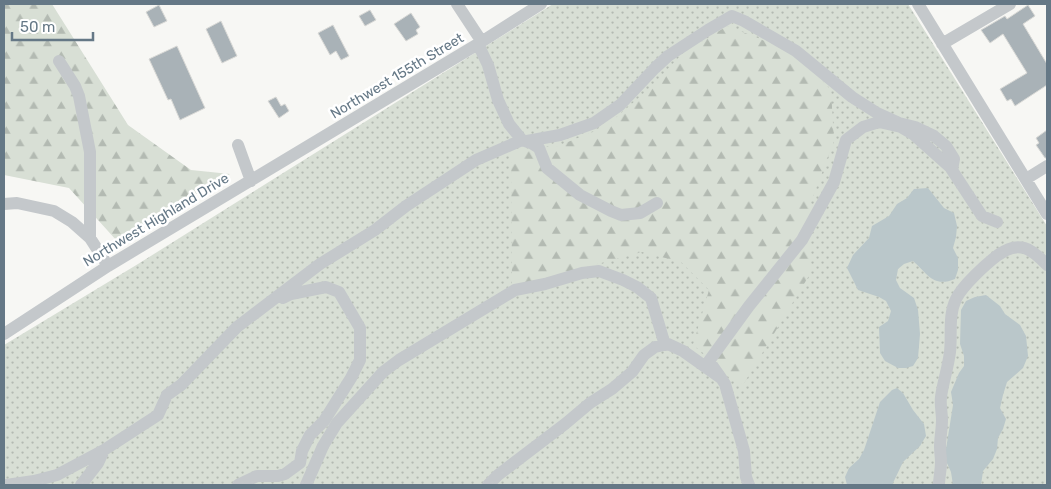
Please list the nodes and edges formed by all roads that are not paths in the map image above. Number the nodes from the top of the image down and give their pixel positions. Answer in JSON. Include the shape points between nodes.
{"nodes":[{"id":1,"x":457,"y":4,"type":"edge"},
{"id":2,"x":541,"y":4,"type":"edge"},
{"id":3,"x":918,"y":4,"type":"edge"},
{"id":4,"x":1010,"y":4,"type":"edge"},
{"id":5,"x":480,"y":43,"type":"junction"},
{"id":6,"x":942,"y":44,"type":"junction"},
{"id":7,"x":59,"y":61,"type":"dead end"},
{"id":8,"x":327,"y":136,"type":"joint"},
{"id":9,"x":525,"y":140,"type":"junction"},
{"id":10,"x":238,"y":145,"type":"dead end"},
{"id":11,"x":1047,"y":166,"type":"edge"},
{"id":12,"x":952,"y":170,"type":"junction"},
{"id":13,"x":1026,"y":179,"type":"junction"},
{"id":14,"x":251,"y":180,"type":"junction"},
{"id":15,"x":657,"y":203,"type":"dead end"},
{"id":16,"x":4,"y":204,"type":"edge"},
{"id":17,"x":1045,"y":205,"type":"edge"},
{"id":18,"x":997,"y":222,"type":"dead end"},
{"id":19,"x":90,"y":238,"type":"junction"},
{"id":20,"x":1047,"y":264,"type":"edge"},
{"id":21,"x":108,"y":266,"type":"junction"},
{"id":22,"x":259,"y":311,"type":"junction"},
{"id":23,"x":4,"y":334,"type":"edge"},
{"id":24,"x":665,"y":345,"type":"junction"},
{"id":25,"x":721,"y":378,"type":"junction"},
{"id":26,"x":104,"y":450,"type":"junction"},
{"id":27,"x":6,"y":485,"type":"edge"},
{"id":28,"x":81,"y":485,"type":"edge"},
{"id":29,"x":238,"y":485,"type":"edge"},
{"id":30,"x":306,"y":485,"type":"edge"},
{"id":31,"x":488,"y":485,"type":"edge"},
{"id":32,"x":749,"y":485,"type":"edge"},
{"id":33,"x":940,"y":485,"type":"edge"}],
"edges":[{"from":1,"to":5,"type":"street"},
{"from":2,"to":5,"type":"street","name":"Northwest 155th Street"},
{"from":3,"to":6,"type":"street"},
{"from":4,"to":6,"type":"street"},
{"from":5,"to":8,"type":"street","name":"Northwest 155th Street"},
{"from":5,"to":9,"type":"street","via":[[509,124]]},
{"from":6,"to":13,"type":"street"},
{"from":7,"to":19,"type":"street","via":[[79,96],[90,152]]},
{"from":8,"to":14,"type":"street","name":"Northwest Highland Drive"},
{"from":9,"to":12,"type":"street","via":[[560,135],[594,123],[620,105],[668,56],[732,16],[796,51],[877,113],[934,136],[954,159]]},
{"from":9,"to":15,"type":"street","via":[[539,148],[547,168],[559,178],[580,195],[611,211],[640,213]]},
{"from":9,"to":22,"type":"street","via":[[476,160],[444,180],[375,230],[320,264]]},
{"from":10,"to":14,"type":"street"},
{"from":11,"to":13,"type":"street"},
{"from":12,"to":18,"type":"street","via":[[982,216]]},
{"from":12,"to":25,"type":"street","via":[[913,134],[900,127],[879,122],[863,127],[846,140],[834,182],[802,240],[710,361]]},
{"from":13,"to":17,"type":"street"},
{"from":14,"to":21,"type":"street","name":"Northwest Highland Drive"},
{"from":16,"to":19,"type":"street","via":[[17,203],[54,211]]},
{"from":19,"to":21,"type":"street"},
{"from":20,"to":33,"type":"street","via":[[1026,248],[1017,247],[1003,252],[990,261],[956,299],[951,316],[948,370],[941,397]]},
{"from":21,"to":23,"type":"street","name":"Northwest Highland Drive"},
{"from":22,"to":26,"type":"street","via":[[237,327],[181,386],[167,395],[158,415]]},
{"from":22,"to":29,"type":"street","via":[[291,294],[326,287],[339,292],[360,328],[360,360],[324,421],[310,435],[300,463],[285,474],[257,476]]},
{"from":24,"to":25,"type":"street","via":[[683,351]]},
{"from":24,"to":30,"type":"street","via":[[652,298],[637,287],[599,271],[515,290],[383,372],[337,423]]},
{"from":24,"to":31,"type":"street","via":[[644,355],[626,378]]},
{"from":25,"to":32,"type":"street","via":[[744,451]]},
{"from":26,"to":27,"type":"street","via":[[57,475]]},
{"from":26,"to":28,"type":"street"}]}
